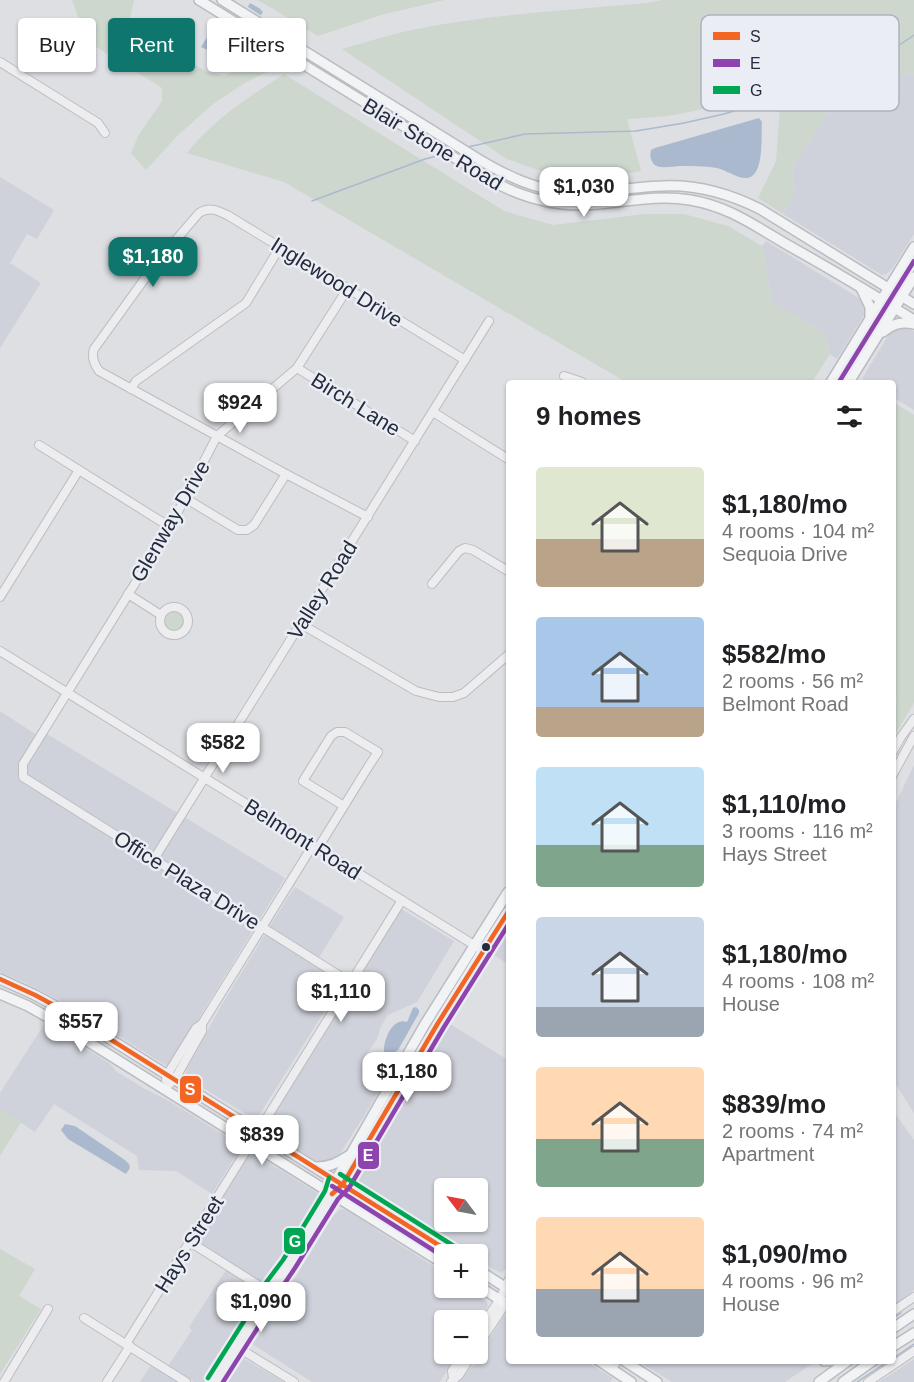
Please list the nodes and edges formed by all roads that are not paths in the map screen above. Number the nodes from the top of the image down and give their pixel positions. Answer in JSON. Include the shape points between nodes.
{"nodes":[{"id":1,"x":199,"y":0,"type":"edge"},
{"id":2,"x":225,"y":2,"type":"edge"},
{"id":3,"x":0,"y":62,"type":"edge"},
{"id":4,"x":105,"y":133,"type":"dead end"},
{"id":5,"x":791,"y":228,"type":"junction"},
{"id":6,"x":782,"y":242,"type":"junction"},
{"id":7,"x":280,"y":247,"type":"junction"},
{"id":8,"x":914,"y":247,"type":"edge"},
{"id":9,"x":914,"y":282,"type":"edge"},
{"id":10,"x":860,"y":286,"type":"junction"},
{"id":11,"x":348,"y":288,"type":"junction"},
{"id":12,"x":888,"y":289,"type":"junction"},
{"id":13,"x":902,"y":297,"type":"junction"},
{"id":14,"x":881,"y":299,"type":"junction"},
{"id":15,"x":914,"y":304,"type":"edge"},
{"id":16,"x":895,"y":308,"type":"junction"},
{"id":17,"x":870,"y":317,"type":"junction"},
{"id":18,"x":489,"y":321,"type":"dead end"},
{"id":19,"x":914,"y":322,"type":"edge"},
{"id":20,"x":878,"y":335,"type":"junction"},
{"id":21,"x":465,"y":360,"type":"junction"},
{"id":22,"x":297,"y":368,"type":"junction"},
{"id":23,"x":564,"y":376,"type":"dead end"},
{"id":24,"x":576,"y":380,"type":"edge"},
{"id":25,"x":832,"y":380,"type":"edge"},
{"id":26,"x":850,"y":380,"type":"edge"},
{"id":27,"x":131,"y":388,"type":"junction"},
{"id":28,"x":433,"y":412,"type":"junction"},
{"id":29,"x":217,"y":436,"type":"junction"},
{"id":30,"x":415,"y":441,"type":"junction"},
{"id":31,"x":39,"y":445,"type":"dead end"},
{"id":32,"x":506,"y":458,"type":"edge"},
{"id":33,"x":79,"y":470,"type":"junction"},
{"id":34,"x":286,"y":474,"type":"junction"},
{"id":35,"x":185,"y":498,"type":"junction"},
{"id":36,"x":368,"y":517,"type":"junction"},
{"id":37,"x":170,"y":527,"type":"junction"},
{"id":38,"x":506,"y":570,"type":"edge"},
{"id":39,"x":432,"y":585,"type":"dead end"},
{"id":40,"x":128,"y":594,"type":"junction"},
{"id":41,"x":0,"y":597,"type":"edge"},
{"id":42,"x":161,"y":615,"type":"dead end"},
{"id":43,"x":301,"y":624,"type":"junction"},
{"id":44,"x":0,"y":651,"type":"edge"},
{"id":45,"x":506,"y":657,"type":"edge"},
{"id":46,"x":67,"y":693,"type":"junction"},
{"id":47,"x":914,"y":719,"type":"edge"},
{"id":48,"x":914,"y":736,"type":"edge"},
{"id":49,"x":896,"y":746,"type":"edge"},
{"id":50,"x":896,"y":753,"type":"edge"},
{"id":51,"x":902,"y":756,"type":"junction"},
{"id":52,"x":896,"y":768,"type":"edge"},
{"id":53,"x":23,"y":777,"type":"joint"},
{"id":54,"x":205,"y":778,"type":"junction"},
{"id":55,"x":344,"y":806,"type":"junction"},
{"id":56,"x":315,"y":846,"type":"junction"},
{"id":57,"x":154,"y":859,"type":"junction"},
{"id":58,"x":506,"y":895,"type":"edge"},
{"id":59,"x":402,"y":900,"type":"junction"},
{"id":60,"x":506,"y":915,"type":"edge"},
{"id":61,"x":262,"y":927,"type":"junction"},
{"id":62,"x":474,"y":945,"type":"junction"},
{"id":63,"x":483,"y":950,"type":"junction"},
{"id":64,"x":0,"y":979,"type":"edge"},
{"id":65,"x":351,"y":983,"type":"junction"},
{"id":66,"x":0,"y":994,"type":"edge"},
{"id":67,"x":70,"y":1014,"type":"junction"},
{"id":68,"x":63,"y":1026,"type":"junction"},
{"id":69,"x":171,"y":1077,"type":"junction"},
{"id":70,"x":164,"y":1089,"type":"junction"},
{"id":71,"x":258,"y":1132,"type":"junction"},
{"id":72,"x":251,"y":1143,"type":"junction"},
{"id":73,"x":350,"y":1155,"type":"junction"},
{"id":74,"x":315,"y":1167,"type":"junction"},
{"id":75,"x":340,"y":1182,"type":"junction"},
{"id":76,"x":332,"y":1194,"type":"junction"},
{"id":77,"x":190,"y":1242,"type":"junction"},
{"id":78,"x":437,"y":1244,"type":"edge"},
{"id":79,"x":434,"y":1258,"type":"edge"},
{"id":80,"x":289,"y":1264,"type":"junction"},
{"id":81,"x":488,"y":1275,"type":"edge"},
{"id":82,"x":506,"y":1285,"type":"edge"},
{"id":83,"x":488,"y":1291,"type":"edge"},
{"id":84,"x":269,"y":1292,"type":"junction"},
{"id":85,"x":914,"y":1297,"type":"edge"},
{"id":86,"x":506,"y":1301,"type":"edge"},
{"id":87,"x":262,"y":1306,"type":"junction"},
{"id":88,"x":48,"y":1309,"type":"dead end"},
{"id":89,"x":896,"y":1309,"type":"edge"},
{"id":90,"x":914,"y":1314,"type":"edge"},
{"id":91,"x":84,"y":1318,"type":"dead end"},
{"id":92,"x":488,"y":1321,"type":"edge"},
{"id":93,"x":896,"y":1326,"type":"edge"},
{"id":94,"x":488,"y":1330,"type":"edge"},
{"id":95,"x":914,"y":1333,"type":"edge"},
{"id":96,"x":896,"y":1344,"type":"edge"},
{"id":97,"x":128,"y":1345,"type":"junction"},
{"id":98,"x":237,"y":1347,"type":"junction"},
{"id":99,"x":914,"y":1351,"type":"edge"},
{"id":100,"x":896,"y":1363,"type":"edge"},
{"id":101,"x":457,"y":1364,"type":"edge"},
{"id":102,"x":466,"y":1364,"type":"edge"},
{"id":103,"x":604,"y":1364,"type":"edge"},
{"id":104,"x":615,"y":1364,"type":"edge"},
{"id":105,"x":629,"y":1364,"type":"edge"},
{"id":106,"x":844,"y":1364,"type":"edge"},
{"id":107,"x":868,"y":1364,"type":"edge"},
{"id":108,"x":895,"y":1364,"type":"edge"},
{"id":109,"x":612,"y":1370,"type":"junction"},
{"id":110,"x":452,"y":1380,"type":"edge"},
{"id":111,"x":4,"y":1382,"type":"edge"},
{"id":112,"x":107,"y":1382,"type":"edge"},
{"id":113,"x":186,"y":1382,"type":"edge"},
{"id":114,"x":214,"y":1382,"type":"edge"},
{"id":115,"x":294,"y":1382,"type":"edge"},
{"id":116,"x":631,"y":1382,"type":"edge"},
{"id":117,"x":657,"y":1382,"type":"edge"},
{"id":118,"x":819,"y":1382,"type":"edge"},
{"id":119,"x":843,"y":1382,"type":"edge"},
{"id":120,"x":868,"y":1382,"type":"edge"}],
"edges":[{"from":1,"to":6,"type":"main road","name":"Blair Stone Road","via":[[512,192],[584,205],[688,199],[732,212]]},
{"from":2,"to":5,"type":"main road","name":"Blair Stone Road","via":[[515,180],[555,190],[590,192],[662,186],[705,189],[741,200]]},
{"from":3,"to":4,"type":"street","via":[[98,123]]},
{"from":5,"to":6,"type":"main road"},
{"from":5,"to":12,"type":"main road","name":"Blair Stone Road"},
{"from":6,"to":10,"type":"main road","name":"Blair Stone Road"},
{"from":7,"to":11,"type":"street","name":"Inglewood Drive"},
{"from":7,"to":27,"type":"street","via":[[246,303]]},
{"from":7,"to":27,"type":"street","name":"Inglewood Drive","via":[[215,210],[199,213],[156,263],[92,354],[98,369]]},
{"from":8,"to":12,"type":"main road"},
{"from":9,"to":13,"type":"main road"},
{"from":10,"to":14,"type":"main road","name":"Blair Stone Road"},
{"from":10,"to":17,"type":"main road","via":[[869,303]]},
{"from":11,"to":21,"type":"street","name":"Inglewood Drive"},
{"from":11,"to":22,"type":"street","name":"Glenway Drive"},
{"from":12,"to":13,"type":"main road","name":"Blair Stone Road"},
{"from":12,"to":14,"type":"main road"},
{"from":13,"to":15,"type":"main road","name":"Blair Stone Road"},
{"from":13,"to":16,"type":"main road"},
{"from":14,"to":16,"type":"main road","name":"Blair Stone Road"},
{"from":14,"to":17,"type":"main road"},
{"from":16,"to":19,"type":"main road","name":"Blair Stone Road"},
{"from":16,"to":20,"type":"main road"},
{"from":17,"to":25,"type":"main road"},
{"from":18,"to":21,"type":"street","name":"Valley Road"},
{"from":19,"to":20,"type":"main road","via":[[897,323]]},
{"from":20,"to":26,"type":"main road"},
{"from":21,"to":28,"type":"street","name":"Valley Road"},
{"from":22,"to":29,"type":"street","name":"Glenway Drive"},
{"from":22,"to":30,"type":"street","name":"Birch Lane"},
{"from":23,"to":24,"type":"street"},
{"from":27,"to":29,"type":"street"},
{"from":28,"to":30,"type":"street","name":"Valley Road"},
{"from":28,"to":32,"type":"street"},
{"from":29,"to":34,"type":"street"},
{"from":29,"to":35,"type":"street","name":"Glenway Drive"},
{"from":30,"to":36,"type":"street","name":"Valley Road"},
{"from":31,"to":33,"type":"street"},
{"from":33,"to":37,"type":"street"},
{"from":33,"to":41,"type":"street"},
{"from":34,"to":35,"type":"street","via":[[247,530],[238,530]]},
{"from":34,"to":36,"type":"street"},
{"from":35,"to":37,"type":"street","name":"Glenway Drive"},
{"from":36,"to":43,"type":"street","name":"Valley Road"},
{"from":37,"to":40,"type":"street","name":"Glenway Drive"},
{"from":38,"to":39,"type":"street","via":[[465,548]]},
{"from":40,"to":42,"type":"street"},
{"from":40,"to":46,"type":"street","name":"Glenway Drive"},
{"from":43,"to":45,"type":"street","via":[[416,691],[440,697],[464,693]]},
{"from":43,"to":54,"type":"street","name":"Valley Road"},
{"from":44,"to":46,"type":"street","name":"Belmont Road"},
{"from":46,"to":53,"type":"street","name":"Glenway Drive","via":[[23,764]]},
{"from":46,"to":54,"type":"street","name":"Belmont Road"},
{"from":47,"to":49,"type":"street"},
{"from":48,"to":51,"type":"street"},
{"from":50,"to":51,"type":"street"},
{"from":51,"to":52,"type":"street"},
{"from":53,"to":57,"type":"street","name":"Office Plaza Drive"},
{"from":54,"to":56,"type":"street","name":"Belmont Road"},
{"from":54,"to":57,"type":"street","name":"Valley Road"},
{"from":55,"to":55,"type":"street","via":[[378,752],[345,732],[337,732],[303,781]]},
{"from":55,"to":56,"type":"street"},
{"from":56,"to":59,"type":"street","name":"Belmont Road"},
{"from":56,"to":61,"type":"street"},
{"from":57,"to":61,"type":"street","name":"Office Plaza Drive"},
{"from":58,"to":62,"type":"main road"},
{"from":59,"to":62,"type":"street","name":"Belmont Road"},
{"from":59,"to":65,"type":"street"},
{"from":60,"to":63,"type":"main road"},
{"from":61,"to":65,"type":"street","name":"Office Plaza Drive"},
{"from":61,"to":69,"type":"street"},
{"from":62,"to":63,"type":"street","name":"Belmont Road"},
{"from":62,"to":73,"type":"main road"},
{"from":63,"to":75,"type":"main road"},
{"from":64,"to":67,"type":"main road"},
{"from":65,"to":71,"type":"street"},
{"from":66,"to":68,"type":"main road"},
{"from":67,"to":68,"type":"main road"},
{"from":67,"to":69,"type":"main road"},
{"from":68,"to":70,"type":"main road"},
{"from":69,"to":70,"type":"street"},
{"from":69,"to":71,"type":"main road"},
{"from":70,"to":72,"type":"main road"},
{"from":71,"to":74,"type":"main road"},
{"from":72,"to":76,"type":"main road"},
{"from":72,"to":77,"type":"street","name":"Hays Street"},
{"from":73,"to":74,"type":"main road","via":[[333,1166]]},
{"from":73,"to":75,"type":"main road"},
{"from":74,"to":75,"type":"main road"},
{"from":75,"to":76,"type":"main road"},
{"from":75,"to":78,"type":"main road"},
{"from":76,"to":79,"type":"main road"},
{"from":76,"to":80,"type":"street"},
{"from":77,"to":84,"type":"street"},
{"from":77,"to":97,"type":"street","name":"Hays Street"},
{"from":80,"to":84,"type":"street"},
{"from":80,"to":87,"type":"street","via":[[290,1272],[275,1295]]},
{"from":81,"to":82,"type":"main road"},
{"from":83,"to":86,"type":"main road"},
{"from":84,"to":87,"type":"street"},
{"from":85,"to":89,"type":"street"},
{"from":86,"to":92,"type":"street"},
{"from":86,"to":94,"type":"street"},
{"from":87,"to":98,"type":"street"},
{"from":88,"to":111,"type":"street"},
{"from":90,"to":93,"type":"main road"},
{"from":91,"to":97,"type":"street"},
{"from":95,"to":96,"type":"main road"},
{"from":97,"to":112,"type":"street","name":"Hays Street"},
{"from":97,"to":113,"type":"street"},
{"from":98,"to":114,"type":"street"},
{"from":98,"to":115,"type":"street"},
{"from":99,"to":100,"type":"street"},
{"from":101,"to":110,"type":"street"},
{"from":102,"to":110,"type":"street"},
{"from":103,"to":109,"type":"main road"},
{"from":104,"to":109,"type":"street"},
{"from":105,"to":117,"type":"main road"},
{"from":106,"to":118,"type":"main road"},
{"from":107,"to":119,"type":"main road"},
{"from":108,"to":120,"type":"street"},
{"from":109,"to":116,"type":"main road"}]}
